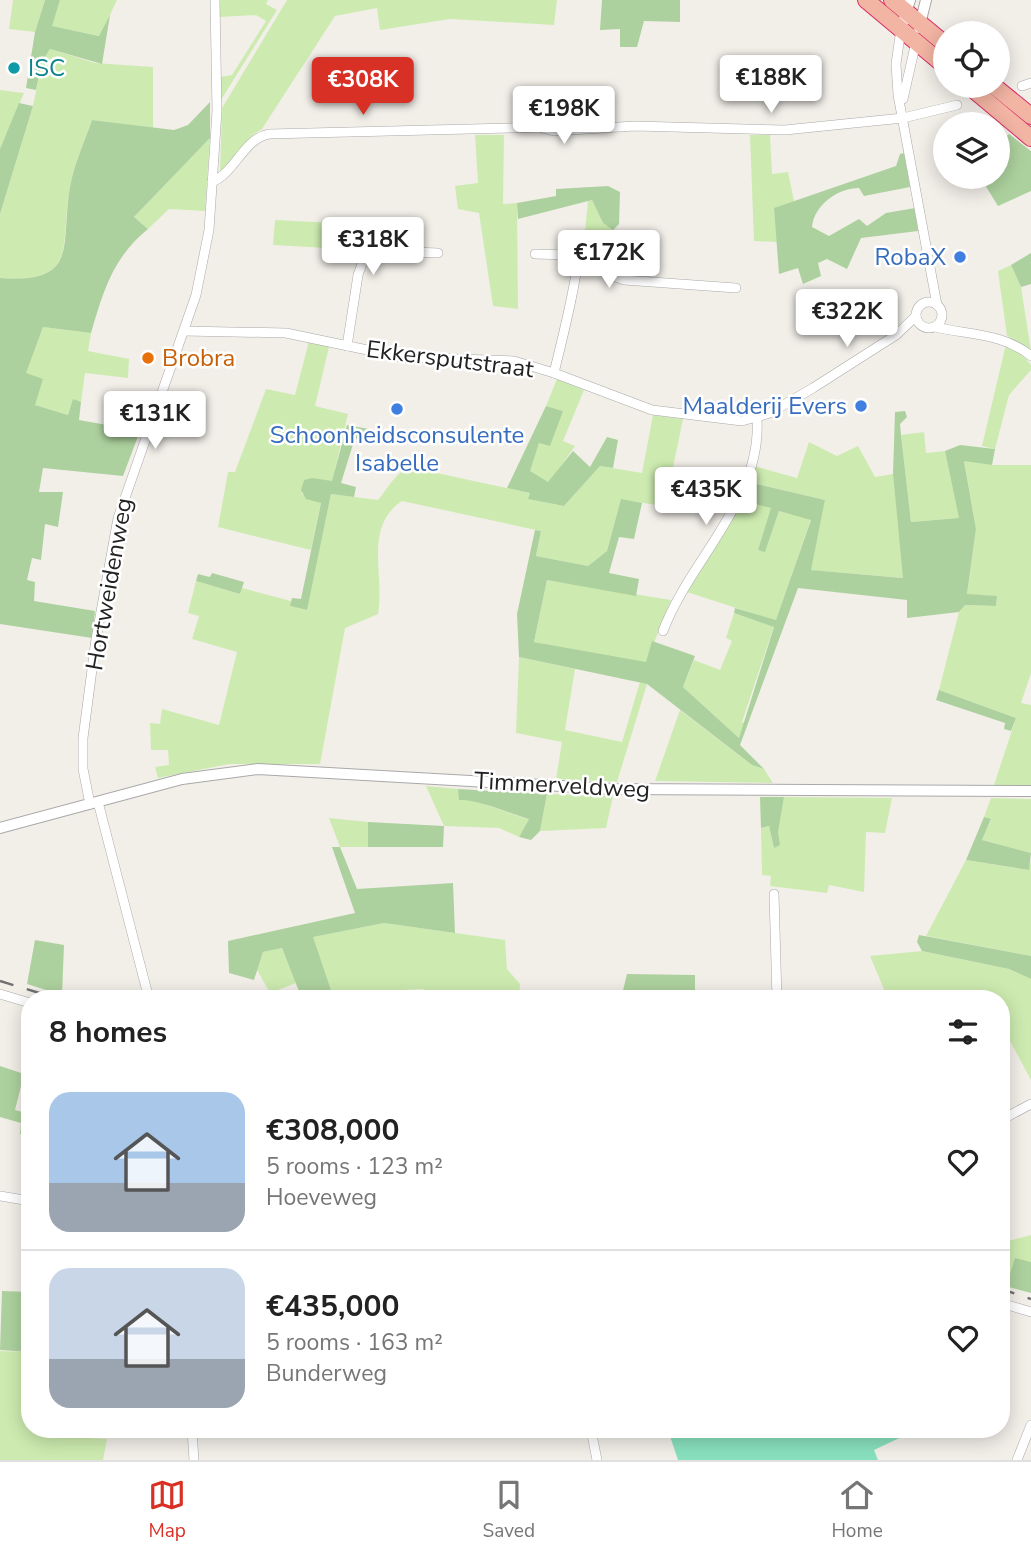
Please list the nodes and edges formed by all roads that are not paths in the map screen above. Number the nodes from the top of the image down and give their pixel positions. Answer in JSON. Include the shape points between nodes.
{"nodes":[{"id":1,"x":215,"y":0,"type":"edge"},
{"id":2,"x":866,"y":0,"type":"edge"},
{"id":3,"x":892,"y":0,"type":"edge"},
{"id":4,"x":926,"y":0,"type":"edge"},
{"id":5,"x":907,"y":6,"type":"edge"},
{"id":6,"x":920,"y":24,"type":"junction"},
{"id":7,"x":901,"y":29,"type":"junction"},
{"id":8,"x":933,"y":34,"type":"edge"},
{"id":9,"x":916,"y":42,"type":"junction"},
{"id":10,"x":933,"y":56,"type":"edge"},
{"id":11,"x":983,"y":98,"type":"edge"},
{"id":12,"x":1009,"y":98,"type":"edge"},
{"id":13,"x":957,"y":105,"type":"dead end"},
{"id":14,"x":902,"y":113,"type":"junction"},
{"id":15,"x":1031,"y":116,"type":"edge"},
{"id":16,"x":1031,"y":138,"type":"edge"},
{"id":17,"x":212,"y":183,"type":"junction"},
{"id":18,"x":438,"y":253,"type":"dead end"},
{"id":19,"x":535,"y":254,"type":"dead end"},
{"id":20,"x":578,"y":260,"type":"junction"},
{"id":21,"x":930,"y":271,"type":"junction"},
{"id":22,"x":736,"y":288,"type":"dead end"},
{"id":23,"x":924,"y":303,"type":"junction"},
{"id":24,"x":937,"y":304,"type":"junction"},
{"id":25,"x":916,"y":316,"type":"junction"},
{"id":26,"x":942,"y":316,"type":"junction"},
{"id":27,"x":931,"y":327,"type":"junction"},
{"id":28,"x":184,"y":331,"type":"junction"},
{"id":29,"x":968,"y":333,"type":"junction"},
{"id":30,"x":896,"y":335,"type":"junction"},
{"id":31,"x":347,"y":346,"type":"junction"},
{"id":32,"x":1031,"y":356,"type":"edge"},
{"id":33,"x":554,"y":373,"type":"junction"},
{"id":34,"x":757,"y":419,"type":"junction"},
{"id":35,"x":663,"y":631,"type":"dead end"},
{"id":36,"x":1031,"y":791,"type":"edge"},
{"id":37,"x":94,"y":803,"type":"junction"},
{"id":38,"x":0,"y":828,"type":"edge"},
{"id":39,"x":774,"y":894,"type":"dead end"},
{"id":40,"x":146,"y":990,"type":"edge"},
{"id":41,"x":777,"y":990,"type":"edge"},
{"id":42,"x":0,"y":994,"type":"edge"},
{"id":43,"x":21,"y":1000,"type":"edge"},
{"id":44,"x":1031,"y":1104,"type":"edge"},
{"id":45,"x":1010,"y":1115,"type":"edge"},
{"id":46,"x":0,"y":1196,"type":"edge"},
{"id":47,"x":21,"y":1200,"type":"edge"},
{"id":48,"x":1010,"y":1306,"type":"edge"},
{"id":49,"x":1031,"y":1312,"type":"edge"},
{"id":50,"x":1031,"y":1425,"type":"edge"},
{"id":51,"x":193,"y":1438,"type":"edge"},
{"id":52,"x":593,"y":1438,"type":"edge"},
{"id":53,"x":194,"y":1460,"type":"edge"},
{"id":54,"x":597,"y":1460,"type":"edge"},
{"id":55,"x":1017,"y":1460,"type":"edge"}],
"edges":[{"from":1,"to":17,"type":"street","name":"Hortweidenweg","via":[[217,111]]},
{"from":2,"to":7,"type":"highway"},
{"from":3,"to":5,"type":"highway"},
{"from":4,"to":6,"type":"street"},
{"from":5,"to":6,"type":"highway"},
{"from":5,"to":7,"type":"street"},
{"from":6,"to":8,"type":"highway"},
{"from":6,"to":9,"type":"street"},
{"from":7,"to":9,"type":"highway"},
{"from":7,"to":14,"type":"street","via":[[896,64]]},
{"from":9,"to":10,"type":"highway"},
{"from":9,"to":14,"type":"street"},
{"from":11,"to":16,"type":"highway"},
{"from":12,"to":15,"type":"highway"},
{"from":13,"to":14,"type":"street"},
{"from":14,"to":17,"type":"street","via":[[765,131],[587,127],[269,134],[253,141],[225,177]]},
{"from":14,"to":21,"type":"street"},
{"from":17,"to":28,"type":"street","name":"Hortweidenweg","via":[[203,266]]},
{"from":18,"to":31,"type":"street","via":[[367,250],[358,275]]},
{"from":19,"to":20,"type":"street","via":[[569,255]]},
{"from":20,"to":22,"type":"street","via":[[607,263],[616,277],[624,280]]},
{"from":20,"to":33,"type":"street","via":[[573,304]]},
{"from":21,"to":23,"type":"street"},
{"from":21,"to":24,"type":"street"},
{"from":23,"to":24,"type":"street"},
{"from":23,"to":25,"type":"street"},
{"from":24,"to":26,"type":"street"},
{"from":25,"to":27,"type":"street","via":[[920,324]]},
{"from":25,"to":30,"type":"street","name":"Ekkersputstraat"},
{"from":26,"to":27,"type":"street"},
{"from":26,"to":29,"type":"street"},
{"from":27,"to":29,"type":"street"},
{"from":27,"to":30,"type":"street","name":"Ekkersputstraat"},
{"from":28,"to":31,"type":"street","name":"Ekkersputstraat","via":[[286,333]]},
{"from":28,"to":37,"type":"street","name":"Hortweidenweg","via":[[118,518],[83,738],[85,780]]},
{"from":29,"to":32,"type":"street","via":[[1011,342]]},
{"from":30,"to":34,"type":"street","name":"Ekkersputstraat"},
{"from":31,"to":33,"type":"street","name":"Ekkersputstraat","via":[[419,359],[494,359]]},
{"from":33,"to":34,"type":"street","name":"Ekkersputstraat","via":[[652,410],[727,421]]},
{"from":34,"to":35,"type":"street","via":[[740,493],[675,602]]},
{"from":36,"to":37,"type":"street","name":"Timmerveldweg","via":[[614,789],[258,769],[201,775]]},
{"from":37,"to":38,"type":"street","name":"Timmerveldweg"},
{"from":37,"to":40,"type":"street","name":"Hortweidenweg"},
{"from":39,"to":41,"type":"street"},
{"from":42,"to":43,"type":"street"},
{"from":44,"to":45,"type":"street"},
{"from":46,"to":47,"type":"street"},
{"from":48,"to":49,"type":"street"},
{"from":50,"to":55,"type":"street"},
{"from":51,"to":53,"type":"street"},
{"from":52,"to":54,"type":"street"}]}
